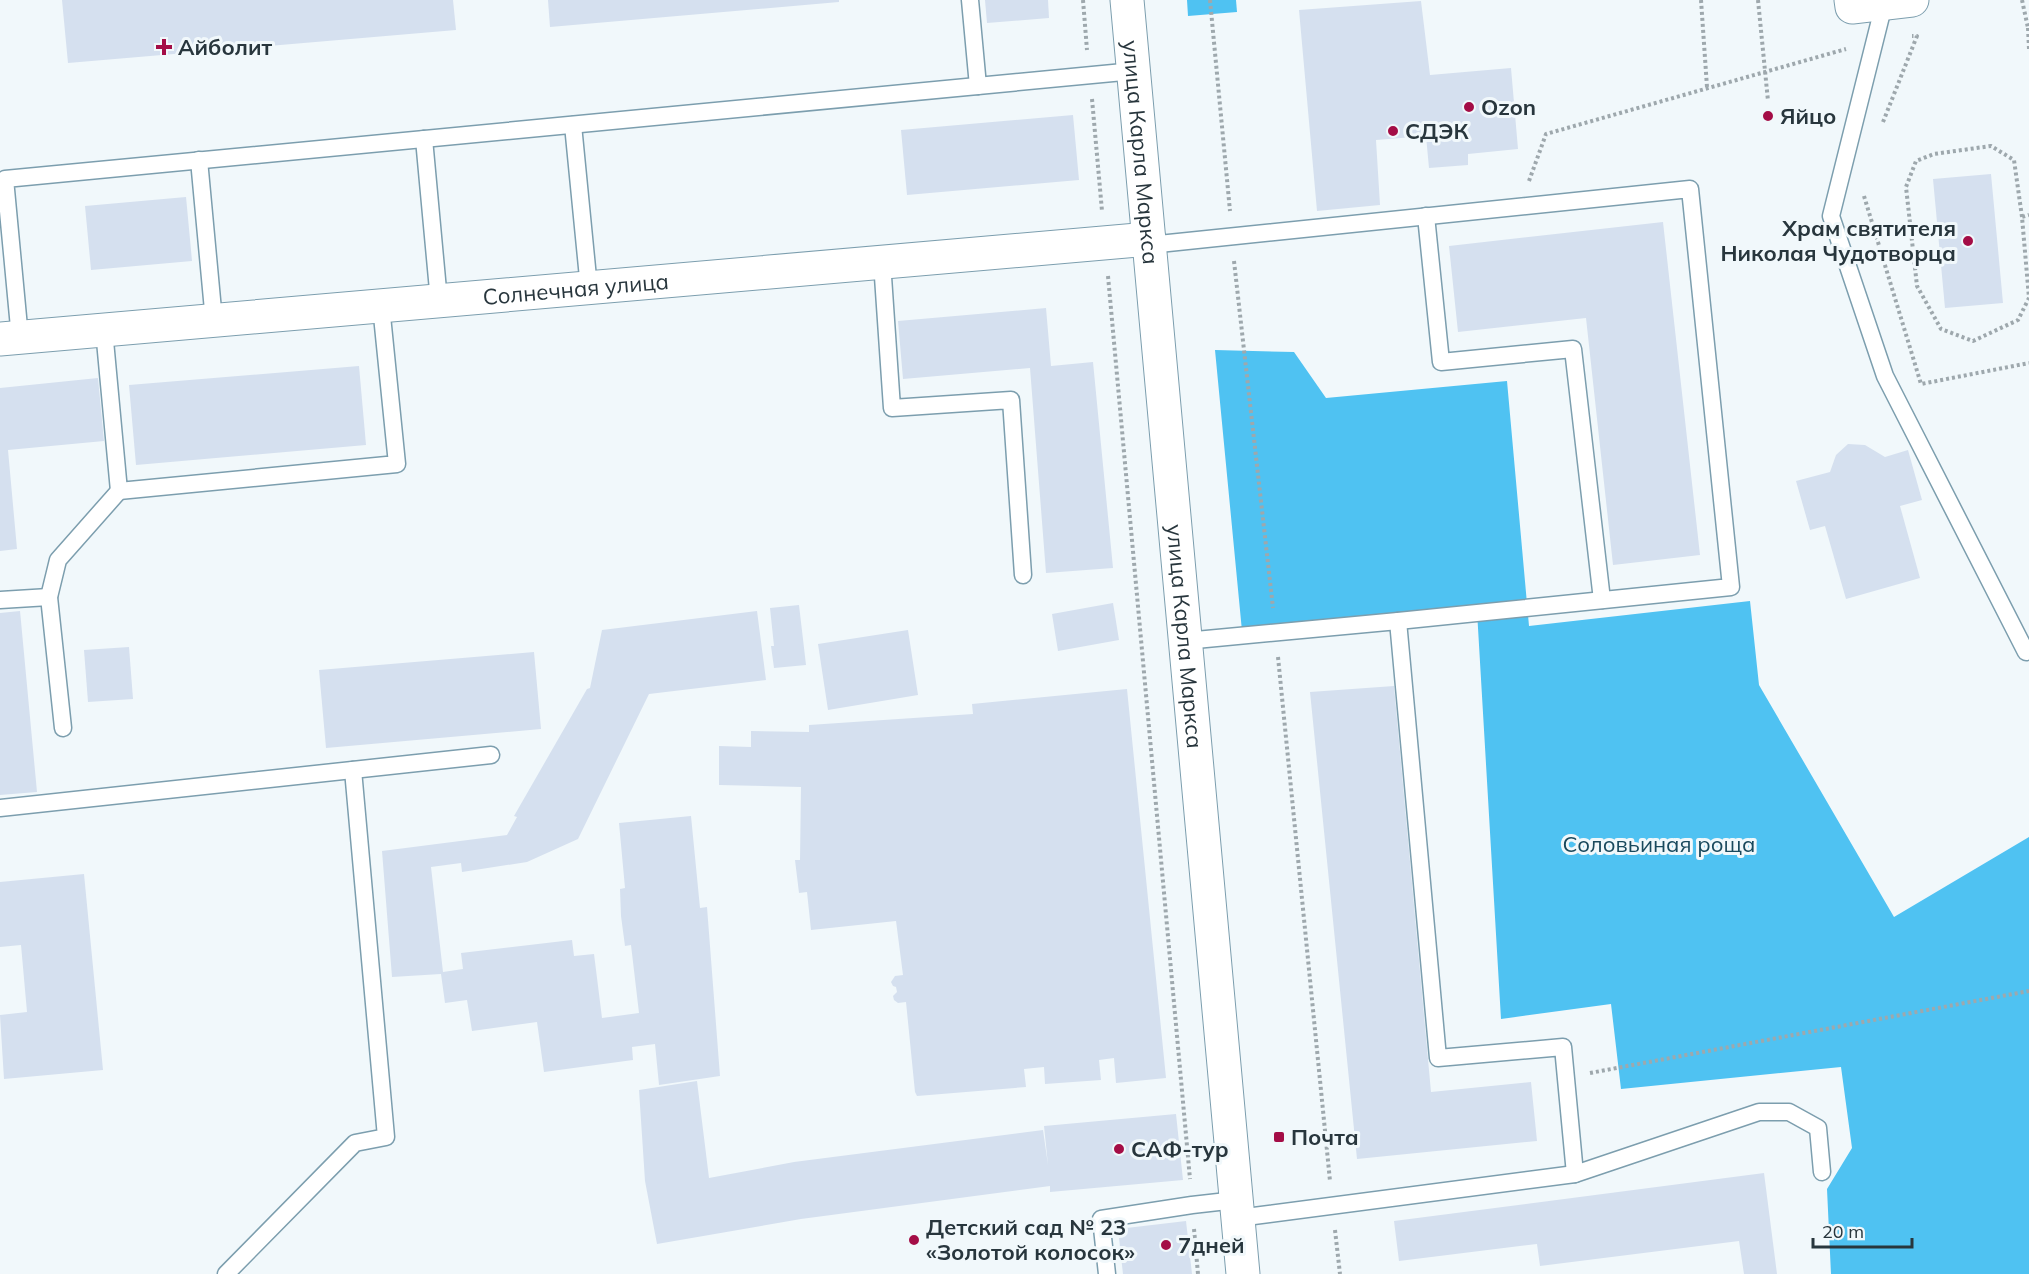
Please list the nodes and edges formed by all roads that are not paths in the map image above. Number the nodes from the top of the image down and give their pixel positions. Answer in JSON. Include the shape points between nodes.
{"nodes":[{"id":1,"x":970,"y":0,"type":"edge"},
{"id":2,"x":1127,"y":0,"type":"edge"},
{"id":3,"x":1898,"y":2,"type":"edge"},
{"id":4,"x":1851,"y":4,"type":"edge"},
{"id":5,"x":1134,"y":71,"type":"junction"},
{"id":6,"x":978,"y":86,"type":"junction"},
{"id":7,"x":573,"y":125,"type":"junction"},
{"id":8,"x":424,"y":139,"type":"junction"},
{"id":9,"x":199,"y":160,"type":"junction"},
{"id":10,"x":1426,"y":216,"type":"junction"},
{"id":11,"x":1149,"y":242,"type":"junction"},
{"id":12,"x":882,"y":262,"type":"junction"},
{"id":13,"x":589,"y":288,"type":"junction"},
{"id":14,"x":439,"y":301,"type":"junction"},
{"id":15,"x":381,"y":306,"type":"junction"},
{"id":16,"x":214,"y":321,"type":"junction"},
{"id":17,"x":104,"y":330,"type":"junction"},
{"id":18,"x":10,"y":338,"type":"edge"},
{"id":19,"x":119,"y":491,"type":"junction"},
{"id":20,"x":1023,"y":575,"type":"dead end"},
{"id":21,"x":49,"y":597,"type":"junction"},
{"id":22,"x":0,"y":600,"type":"edge"},
{"id":23,"x":1602,"y":600,"type":"junction"},
{"id":24,"x":1398,"y":621,"type":"junction"},
{"id":25,"x":1185,"y":641,"type":"junction"},
{"id":26,"x":2026,"y":652,"type":"dead end"},
{"id":27,"x":63,"y":728,"type":"dead end"},
{"id":28,"x":491,"y":755,"type":"dead end"},
{"id":29,"x":353,"y":770,"type":"junction"},
{"id":30,"x":0,"y":808,"type":"edge"},
{"id":31,"x":1822,"y":1172,"type":"dead end"},
{"id":32,"x":1575,"y":1174,"type":"junction"},
{"id":33,"x":1237,"y":1209,"type":"junction"},
{"id":34,"x":226,"y":1274,"type":"edge"},
{"id":35,"x":1107,"y":1274,"type":"edge"},
{"id":36,"x":1243,"y":1274,"type":"edge"}],
"edges":[{"from":1,"to":6,"type":"lane"},
{"from":2,"to":5,"type":"street","name":"улица Карла Маркса"},
{"from":3,"to":4,"type":"street"},
{"from":3,"to":26,"type":"lane","via":[[1875,40],[1831,216],[1885,376]]},
{"from":5,"to":6,"type":"lane"},
{"from":5,"to":11,"type":"street","name":"улица Карла Маркса"},
{"from":6,"to":7,"type":"lane"},
{"from":7,"to":8,"type":"lane"},
{"from":7,"to":13,"type":"lane"},
{"from":8,"to":9,"type":"lane"},
{"from":8,"to":14,"type":"lane"},
{"from":9,"to":16,"type":"lane"},
{"from":9,"to":18,"type":"lane","via":[[5,178]]},
{"from":10,"to":11,"type":"lane"},
{"from":10,"to":23,"type":"lane","via":[[1441,362],[1573,349]]},
{"from":10,"to":23,"type":"lane","via":[[1690,189],[1731,587]]},
{"from":11,"to":12,"type":"street","name":"Солнечная улица","via":[[1105,242]]},
{"from":11,"to":25,"type":"street","name":"улица Карла Маркса"},
{"from":12,"to":13,"type":"street","name":"Солнечная улица"},
{"from":12,"to":20,"type":"lane","via":[[892,408],[1011,400]]},
{"from":13,"to":14,"type":"street","name":"Солнечная улица"},
{"from":14,"to":15,"type":"street","name":"Солнечная улица"},
{"from":15,"to":16,"type":"street","name":"Солнечная улица"},
{"from":15,"to":19,"type":"lane","via":[[397,464]]},
{"from":16,"to":17,"type":"street","name":"Солнечная улица"},
{"from":17,"to":18,"type":"street","name":"Солнечная улица"},
{"from":17,"to":19,"type":"lane"},
{"from":19,"to":21,"type":"lane","via":[[58,560]]},
{"from":21,"to":22,"type":"lane"},
{"from":21,"to":27,"type":"lane"},
{"from":23,"to":24,"type":"lane"},
{"from":24,"to":25,"type":"lane"},
{"from":24,"to":32,"type":"lane","via":[[1438,1058],[1563,1047]]},
{"from":25,"to":33,"type":"street","name":"улица Карла Маркса"},
{"from":28,"to":29,"type":"lane"},
{"from":29,"to":30,"type":"lane"},
{"from":29,"to":34,"type":"lane","via":[[386,1137],[355,1143]]},
{"from":31,"to":32,"type":"lane","via":[[1818,1128],[1789,1112],[1759,1112]]},
{"from":32,"to":33,"type":"lane","via":[[1333,1206]]},
{"from":33,"to":35,"type":"lane","via":[[1192,1205],[1101,1219]]},
{"from":33,"to":36,"type":"street","name":"улица Карла Маркса"}]}
